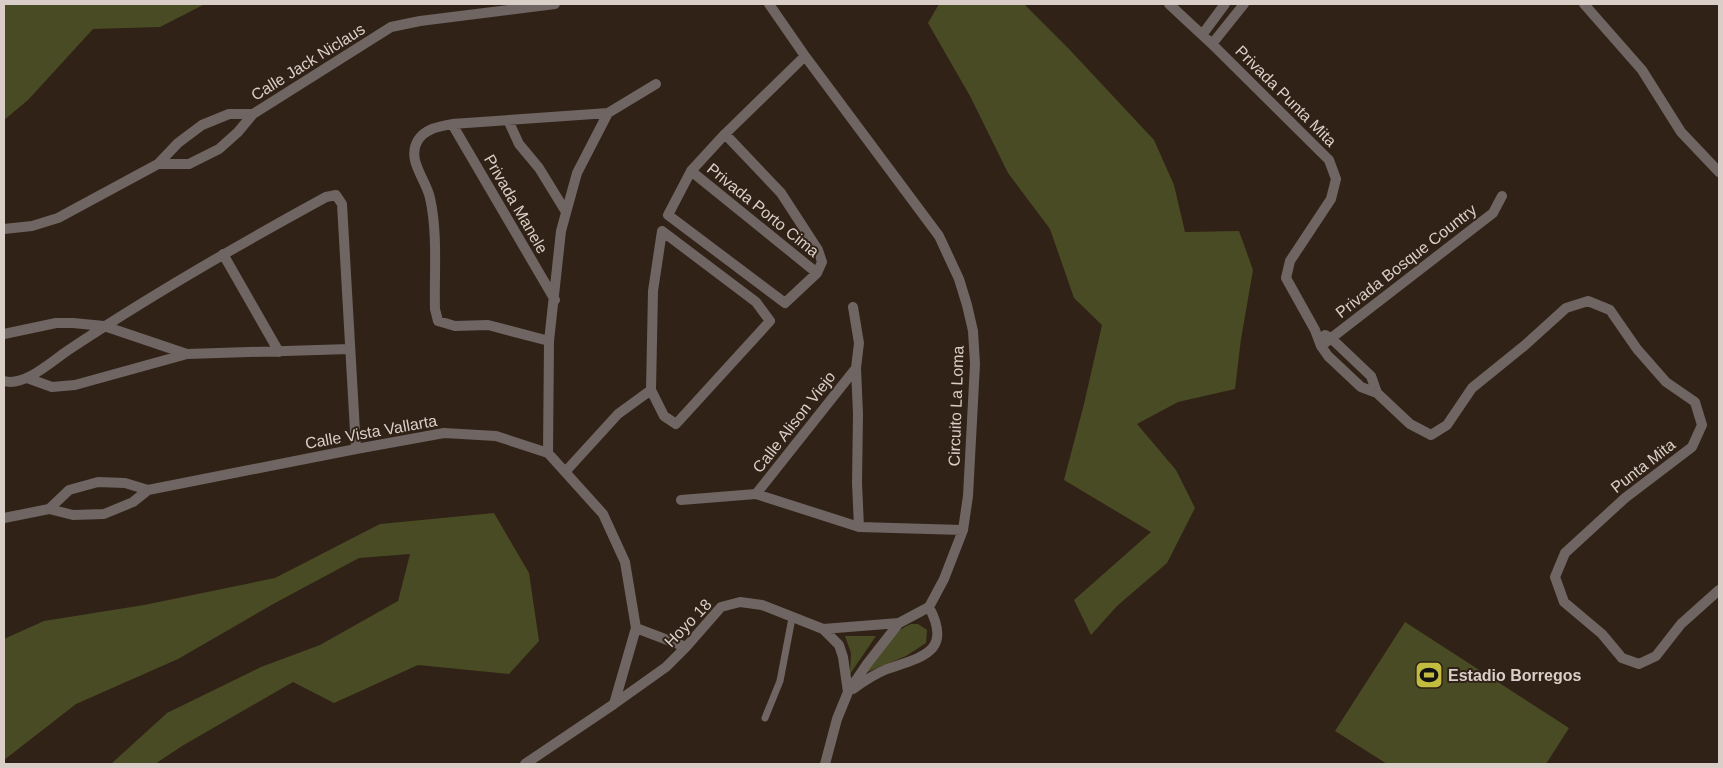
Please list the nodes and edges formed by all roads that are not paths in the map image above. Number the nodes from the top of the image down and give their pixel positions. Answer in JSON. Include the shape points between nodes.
{"nodes":[{"id":1,"x":555,"y":4,"type":"edge"},
{"id":2,"x":769,"y":4,"type":"edge"},
{"id":3,"x":1169,"y":4,"type":"edge"},
{"id":4,"x":1225,"y":4,"type":"edge"},
{"id":5,"x":1244,"y":4,"type":"edge"},
{"id":6,"x":1584,"y":4,"type":"edge"},
{"id":7,"x":1202,"y":35,"type":"junction"},
{"id":8,"x":1212,"y":44,"type":"junction"},
{"id":9,"x":805,"y":56,"type":"junction"},
{"id":10,"x":656,"y":84,"type":"dead end"},
{"id":11,"x":608,"y":113,"type":"junction"},
{"id":12,"x":253,"y":114,"type":"junction"},
{"id":13,"x":508,"y":120,"type":"junction"},
{"id":14,"x":452,"y":124,"type":"junction"},
{"id":15,"x":725,"y":134,"type":"junction"},
{"id":16,"x":158,"y":164,"type":"junction"},
{"id":17,"x":692,"y":171,"type":"junction"},
{"id":18,"x":1719,"y":172,"type":"edge"},
{"id":19,"x":1502,"y":196,"type":"dead end"},
{"id":20,"x":566,"y":212,"type":"junction"},
{"id":21,"x":4,"y":229,"type":"edge"},
{"id":22,"x":223,"y":254,"type":"junction"},
{"id":23,"x":817,"y":272,"type":"junction"},
{"id":24,"x":555,"y":300,"type":"junction"},
{"id":25,"x":852,"y":307,"type":"dead end"},
{"id":26,"x":104,"y":326,"type":"junction"},
{"id":27,"x":1316,"y":330,"type":"junction"},
{"id":28,"x":4,"y":334,"type":"edge"},
{"id":29,"x":1331,"y":338,"type":"junction"},
{"id":30,"x":549,"y":341,"type":"junction"},
{"id":31,"x":1321,"y":346,"type":"junction"},
{"id":32,"x":349,"y":349,"type":"junction"},
{"id":33,"x":279,"y":352,"type":"junction"},
{"id":34,"x":187,"y":354,"type":"junction"},
{"id":35,"x":856,"y":368,"type":"junction"},
{"id":36,"x":27,"y":378,"type":"junction"},
{"id":37,"x":4,"y":381,"type":"edge"},
{"id":38,"x":651,"y":390,"type":"junction"},
{"id":39,"x":1377,"y":393,"type":"junction"},
{"id":40,"x":356,"y":449,"type":"junction"},
{"id":41,"x":548,"y":453,"type":"junction"},
{"id":42,"x":566,"y":471,"type":"junction"},
{"id":43,"x":148,"y":490,"type":"junction"},
{"id":44,"x":756,"y":494,"type":"junction"},
{"id":45,"x":681,"y":500,"type":"dead end"},
{"id":46,"x":50,"y":509,"type":"junction"},
{"id":47,"x":4,"y":518,"type":"edge"},
{"id":48,"x":859,"y":527,"type":"junction"},
{"id":49,"x":962,"y":530,"type":"junction"},
{"id":50,"x":1719,"y":590,"type":"edge"},
{"id":51,"x":929,"y":607,"type":"junction"},
{"id":52,"x":792,"y":618,"type":"junction"},
{"id":53,"x":899,"y":623,"type":"junction"},
{"id":54,"x":636,"y":628,"type":"junction"},
{"id":55,"x":823,"y":629,"type":"junction"},
{"id":56,"x":686,"y":647,"type":"junction"},
{"id":57,"x":848,"y":692,"type":"junction"},
{"id":58,"x":614,"y":704,"type":"junction"},
{"id":59,"x":766,"y":718,"type":"dead end"},
{"id":60,"x":524,"y":764,"type":"edge"},
{"id":61,"x":825,"y":764,"type":"edge"}],
"edges":[{"from":1,"to":12,"type":"street","name":"Calle Jack Niclaus","via":[[391,27]]},
{"from":2,"to":9,"type":"street","name":"Circuito La Loma"},
{"from":3,"to":7,"type":"street","name":"Privada Punta Mita"},
{"from":4,"to":7,"type":"street"},
{"from":5,"to":8,"type":"street","name":"Privada Punta Mita"},
{"from":6,"to":18,"type":"street","via":[[1642,70],[1681,132]]},
{"from":7,"to":8,"type":"street","name":"Privada Punta Mita"},
{"from":8,"to":27,"type":"street","name":"Privada Punta Mita","via":[[1329,160],[1336,179],[1331,198],[1290,261],[1286,278]]},
{"from":9,"to":15,"type":"street","name":"Privada Porto Cima"},
{"from":9,"to":49,"type":"street","name":"Circuito La Loma","via":[[939,236],[959,279],[973,331],[975,364],[968,496]]},
{"from":10,"to":11,"type":"street"},
{"from":11,"to":13,"type":"street"},
{"from":11,"to":20,"type":"street","name":"Privada Manele","via":[[577,173]]},
{"from":12,"to":16,"type":"street","name":"Calle Jack Niclaus","via":[[229,114],[202,125]]},
{"from":12,"to":16,"type":"street","name":"Calle Jack Niclaus","via":[[219,149],[189,164]]},
{"from":13,"to":14,"type":"street"},
{"from":13,"to":20,"type":"street","name":"Privada Manele","via":[[519,144],[539,168]]},
{"from":14,"to":24,"type":"street","name":"Privada Manele"},
{"from":14,"to":30,"type":"street","via":[[429,129],[418,140],[414,160],[430,196],[434,219],[435,309],[438,321],[454,326],[488,325]]},
{"from":15,"to":17,"type":"street","name":"Privada Porto Cima"},
{"from":15,"to":23,"type":"street","name":"Privada Porto Cima","via":[[781,193],[818,250],[822,262]]},
{"from":16,"to":21,"type":"street","name":"Calle Jack Niclaus","via":[[58,218],[32,226]]},
{"from":17,"to":23,"type":"street","name":"Privada Porto Cima"},
{"from":17,"to":23,"type":"street","name":"Privada Porto Cima","via":[[668,215],[785,303]]},
{"from":19,"to":29,"type":"street","name":"Privada Bosque Country","via":[[1493,213]]},
{"from":20,"to":24,"type":"street","name":"Privada Manele","via":[[561,231]]},
{"from":22,"to":26,"type":"street"},
{"from":22,"to":32,"type":"street","via":[[326,197],[336,196],[342,204]]},
{"from":22,"to":33,"type":"street"},
{"from":24,"to":30,"type":"street","name":"Privada Manele"},
{"from":25,"to":35,"type":"street","name":"Calle Alison Viejo","via":[[858,343]]},
{"from":26,"to":28,"type":"street","via":[[56,323]]},
{"from":26,"to":34,"type":"street"},
{"from":26,"to":36,"type":"street"},
{"from":27,"to":29,"type":"street"},
{"from":27,"to":31,"type":"street","name":"Privada Punta Mita"},
{"from":29,"to":31,"type":"street","name":"Privada Bosque Country"},
{"from":29,"to":39,"type":"street","name":"Punta Mita","via":[[1371,376]]},
{"from":30,"to":41,"type":"street","name":"Privada Manele"},
{"from":31,"to":39,"type":"street","name":"Punta Mita","via":[[1360,387]]},
{"from":32,"to":33,"type":"street"},
{"from":32,"to":40,"type":"street"},
{"from":33,"to":34,"type":"street"},
{"from":34,"to":36,"type":"street","via":[[75,385],[52,387]]},
{"from":35,"to":44,"type":"street","name":"Calle Alison Viejo"},
{"from":35,"to":48,"type":"street","name":"Calle Alison Viejo"},
{"from":36,"to":37,"type":"street"},
{"from":38,"to":38,"type":"street","via":[[653,292],[662,231],[756,302],[770,320],[676,424],[664,416]]},
{"from":38,"to":42,"type":"street","via":[[618,414]]},
{"from":39,"to":50,"type":"street","name":"Punta Mita","via":[[1410,424],[1431,435],[1447,425],[1472,388],[1566,308],[1588,301],[1610,310],[1637,349],[1666,382],[1695,402],[1702,425],[1692,447],[1625,498],[1565,554],[1555,578],[1564,602],[1602,634],[1622,658],[1639,664],[1656,656],[1681,624]]},
{"from":40,"to":41,"type":"street","name":"Calle Vista Vallarta","via":[[444,433],[496,436]]},
{"from":40,"to":43,"type":"street","name":"Calle Vista Vallarta"},
{"from":41,"to":42,"type":"street","name":"Calle Vista Vallarta"},
{"from":42,"to":54,"type":"street","name":"Calle Vista Vallarta","via":[[603,514],[625,562]]},
{"from":43,"to":46,"type":"street","name":"Calle Vista Vallarta","via":[[133,502],[104,514],[73,515]]},
{"from":43,"to":46,"type":"street","name":"Calle Vista Vallarta","via":[[124,483],[98,482],[70,490]]},
{"from":44,"to":45,"type":"street","name":"Calle Alison Viejo"},
{"from":44,"to":48,"type":"street","name":"Calle Alison Viejo"},
{"from":46,"to":47,"type":"street","name":"Calle Vista Vallarta"},
{"from":48,"to":49,"type":"street","name":"Calle Alison Viejo"},
{"from":49,"to":51,"type":"street","name":"Circuito La Loma"},
{"from":51,"to":53,"type":"street"},
{"from":51,"to":57,"type":"street","via":[[938,623],[938,634],[936,643],[926,654],[886,670]]},
{"from":52,"to":55,"type":"street","name":"Hoyo 18"},
{"from":52,"to":56,"type":"street","name":"Hoyo 18","via":[[762,605],[740,602],[721,607]]},
{"from":52,"to":59,"type":"lane","via":[[780,681]]},
{"from":53,"to":55,"type":"street","name":"Hoyo 18"},
{"from":53,"to":57,"type":"street"},
{"from":54,"to":56,"type":"street"},
{"from":54,"to":58,"type":"street","name":"Calle Vista Vallarta"},
{"from":55,"to":57,"type":"street","name":"Hoyo 18","via":[[838,645],[843,656]]},
{"from":56,"to":58,"type":"street","name":"Hoyo 18","via":[[666,667]]},
{"from":57,"to":61,"type":"street"},
{"from":58,"to":60,"type":"street","name":"Hoyo 18"}]}
